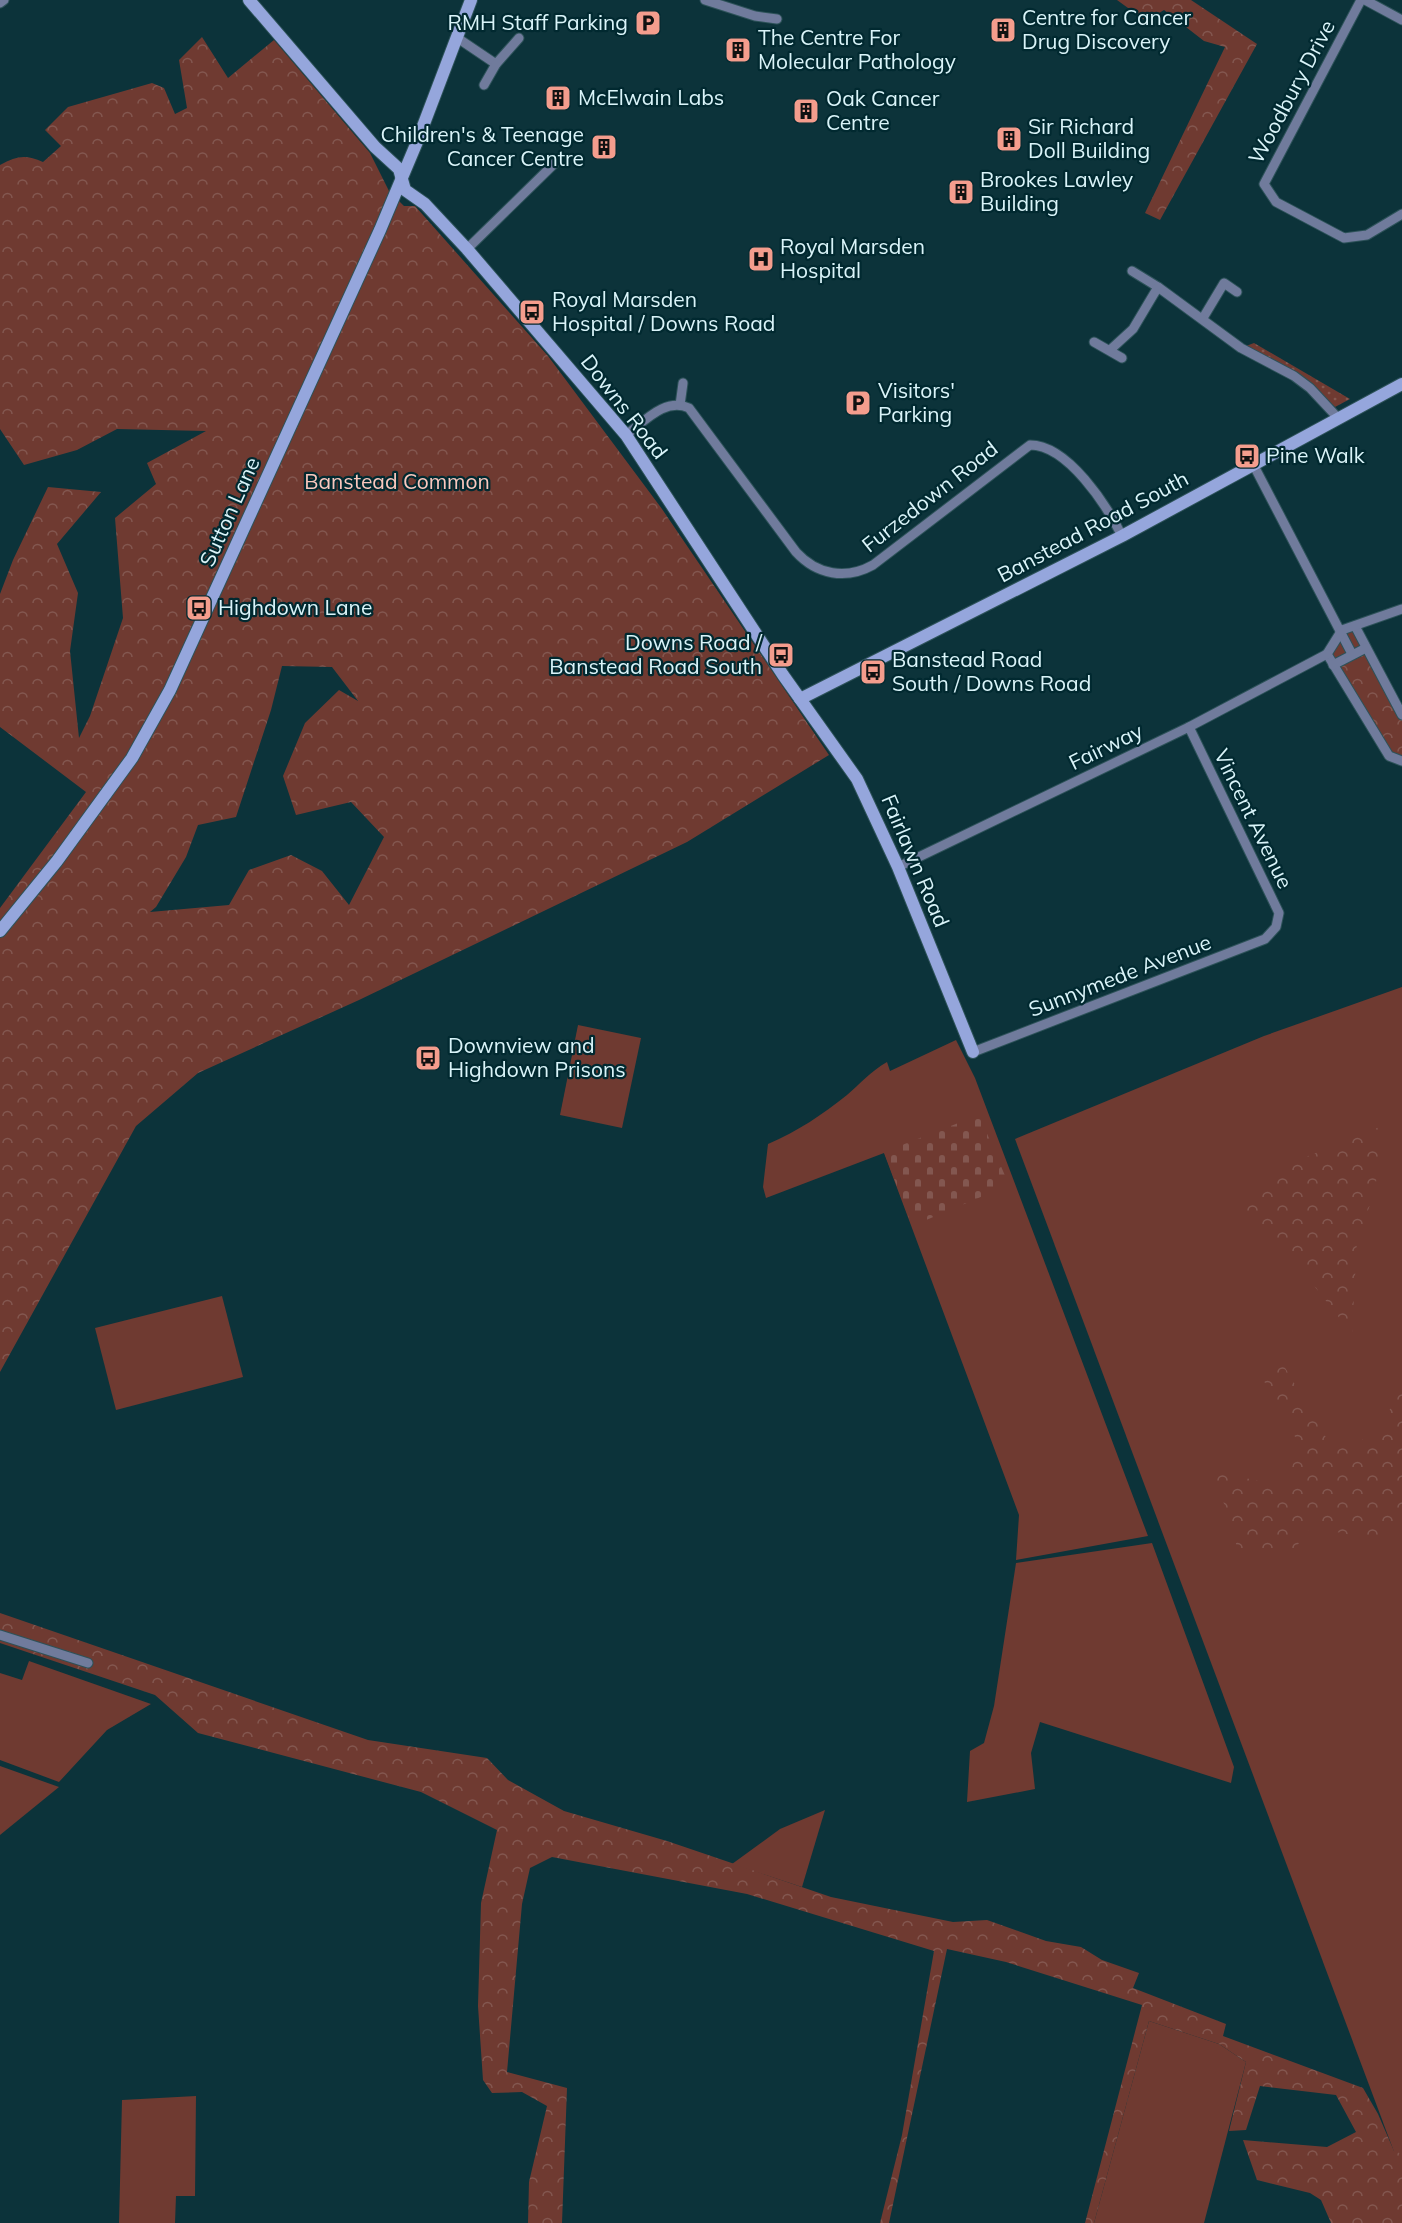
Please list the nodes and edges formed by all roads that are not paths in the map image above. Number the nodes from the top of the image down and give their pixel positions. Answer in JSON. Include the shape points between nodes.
{"nodes":[{"id":1,"x":4,"y":0,"type":"edge"},
{"id":2,"x":249,"y":0,"type":"edge"},
{"id":3,"x":471,"y":0,"type":"edge"},
{"id":4,"x":705,"y":0,"type":"edge"},
{"id":5,"x":1363,"y":0,"type":"edge"},
{"id":6,"x":0,"y":3,"type":"edge"},
{"id":7,"x":777,"y":20,"type":"dead end"},
{"id":8,"x":1402,"y":20,"type":"edge"},
{"id":9,"x":456,"y":37,"type":"junction"},
{"id":10,"x":519,"y":38,"type":"dead end"},
{"id":11,"x":496,"y":64,"type":"junction"},
{"id":12,"x":484,"y":85,"type":"dead end"},
{"id":13,"x":556,"y":162,"type":"dead end"},
{"id":14,"x":402,"y":179,"type":"junction"},
{"id":15,"x":1402,"y":214,"type":"edge"},
{"id":16,"x":467,"y":249,"type":"junction"},
{"id":17,"x":1131,"y":271,"type":"dead end"},
{"id":18,"x":1158,"y":287,"type":"junction"},
{"id":19,"x":1237,"y":292,"type":"dead end"},
{"id":20,"x":1203,"y":318,"type":"junction"},
{"id":21,"x":1094,"y":342,"type":"dead end"},
{"id":22,"x":1110,"y":350,"type":"junction"},
{"id":23,"x":1122,"y":358,"type":"dead end"},
{"id":24,"x":683,"y":383,"type":"dead end"},
{"id":25,"x":1402,"y":384,"type":"edge"},
{"id":26,"x":680,"y":405,"type":"junction"},
{"id":27,"x":1338,"y":418,"type":"junction"},
{"id":28,"x":626,"y":435,"type":"junction"},
{"id":29,"x":1253,"y":464,"type":"junction"},
{"id":30,"x":1122,"y":536,"type":"junction"},
{"id":31,"x":1402,"y":609,"type":"edge"},
{"id":32,"x":1355,"y":626,"type":"junction"},
{"id":33,"x":1342,"y":630,"type":"junction"},
{"id":34,"x":1366,"y":648,"type":"junction"},
{"id":35,"x":1327,"y":654,"type":"junction"},
{"id":36,"x":1352,"y":654,"type":"junction"},
{"id":37,"x":1333,"y":665,"type":"junction"},
{"id":38,"x":800,"y":699,"type":"junction"},
{"id":39,"x":1402,"y":715,"type":"edge"},
{"id":40,"x":1189,"y":727,"type":"junction"},
{"id":41,"x":1402,"y":761,"type":"edge"},
{"id":42,"x":898,"y":867,"type":"junction"},
{"id":43,"x":1276,"y":927,"type":"joint"},
{"id":44,"x":0,"y":931,"type":"edge"},
{"id":45,"x":973,"y":1052,"type":"joint"},
{"id":46,"x":0,"y":1635,"type":"edge"},
{"id":47,"x":88,"y":1663,"type":"dead end"}],
"edges":[{"from":1,"to":6,"type":"street"},
{"from":2,"to":14,"type":"street","name":"Downs Road","via":[[375,147],[399,169]]},
{"from":3,"to":9,"type":"street","name":"Sutton Lane"},
{"from":4,"to":7,"type":"street"},
{"from":5,"to":8,"type":"street"},
{"from":5,"to":15,"type":"street","name":"Woodbury Drive","via":[[1264,184],[1276,202],[1344,238],[1367,235]]},
{"from":9,"to":11,"type":"street"},
{"from":9,"to":14,"type":"street","name":"Sutton Lane"},
{"from":10,"to":11,"type":"street"},
{"from":11,"to":12,"type":"street"},
{"from":13,"to":16,"type":"street"},
{"from":14,"to":16,"type":"street","name":"Downs Road","via":[[405,190]]},
{"from":14,"to":44,"type":"street","name":"Sutton Lane","via":[[170,690],[132,758]]},
{"from":16,"to":28,"type":"street","name":"Downs Road"},
{"from":17,"to":18,"type":"street"},
{"from":18,"to":20,"type":"street"},
{"from":18,"to":22,"type":"street","via":[[1133,329]]},
{"from":19,"to":20,"type":"street","via":[[1224,283]]},
{"from":20,"to":27,"type":"street","via":[[1241,348],[1310,388]]},
{"from":21,"to":22,"type":"street"},
{"from":22,"to":23,"type":"street"},
{"from":24,"to":26,"type":"street"},
{"from":25,"to":27,"type":"street","name":"Banstead Road South"},
{"from":26,"to":28,"type":"street","via":[[666,406]]},
{"from":26,"to":30,"type":"street","name":"Furzedown Road","via":[[699,418],[796,552],[822,571],[847,574],[873,565],[1030,445],[1050,452],[1087,480]]},
{"from":27,"to":29,"type":"street","name":"Banstead Road South"},
{"from":28,"to":38,"type":"street","name":"Downs Road"},
{"from":29,"to":30,"type":"street","name":"Banstead Road South"},
{"from":29,"to":33,"type":"street"},
{"from":30,"to":38,"type":"street","name":"Banstead Road South"},
{"from":31,"to":32,"type":"street"},
{"from":32,"to":33,"type":"street"},
{"from":32,"to":34,"type":"street"},
{"from":33,"to":35,"type":"street"},
{"from":33,"to":36,"type":"street"},
{"from":34,"to":36,"type":"street"},
{"from":34,"to":39,"type":"street"},
{"from":35,"to":37,"type":"street"},
{"from":35,"to":40,"type":"street","name":"Fairway"},
{"from":36,"to":37,"type":"street"},
{"from":37,"to":41,"type":"street","via":[[1389,756]]},
{"from":38,"to":42,"type":"street","name":"Fairlawn Road","via":[[857,779]]},
{"from":40,"to":42,"type":"street","name":"Fairway"},
{"from":40,"to":43,"type":"street","name":"Vincent Avenue","via":[[1279,913]]},
{"from":42,"to":45,"type":"street","name":"Fairlawn Road"},
{"from":43,"to":45,"type":"street","name":"Sunnymede Avenue","via":[[1265,939]]},
{"from":46,"to":47,"type":"street"}]}
